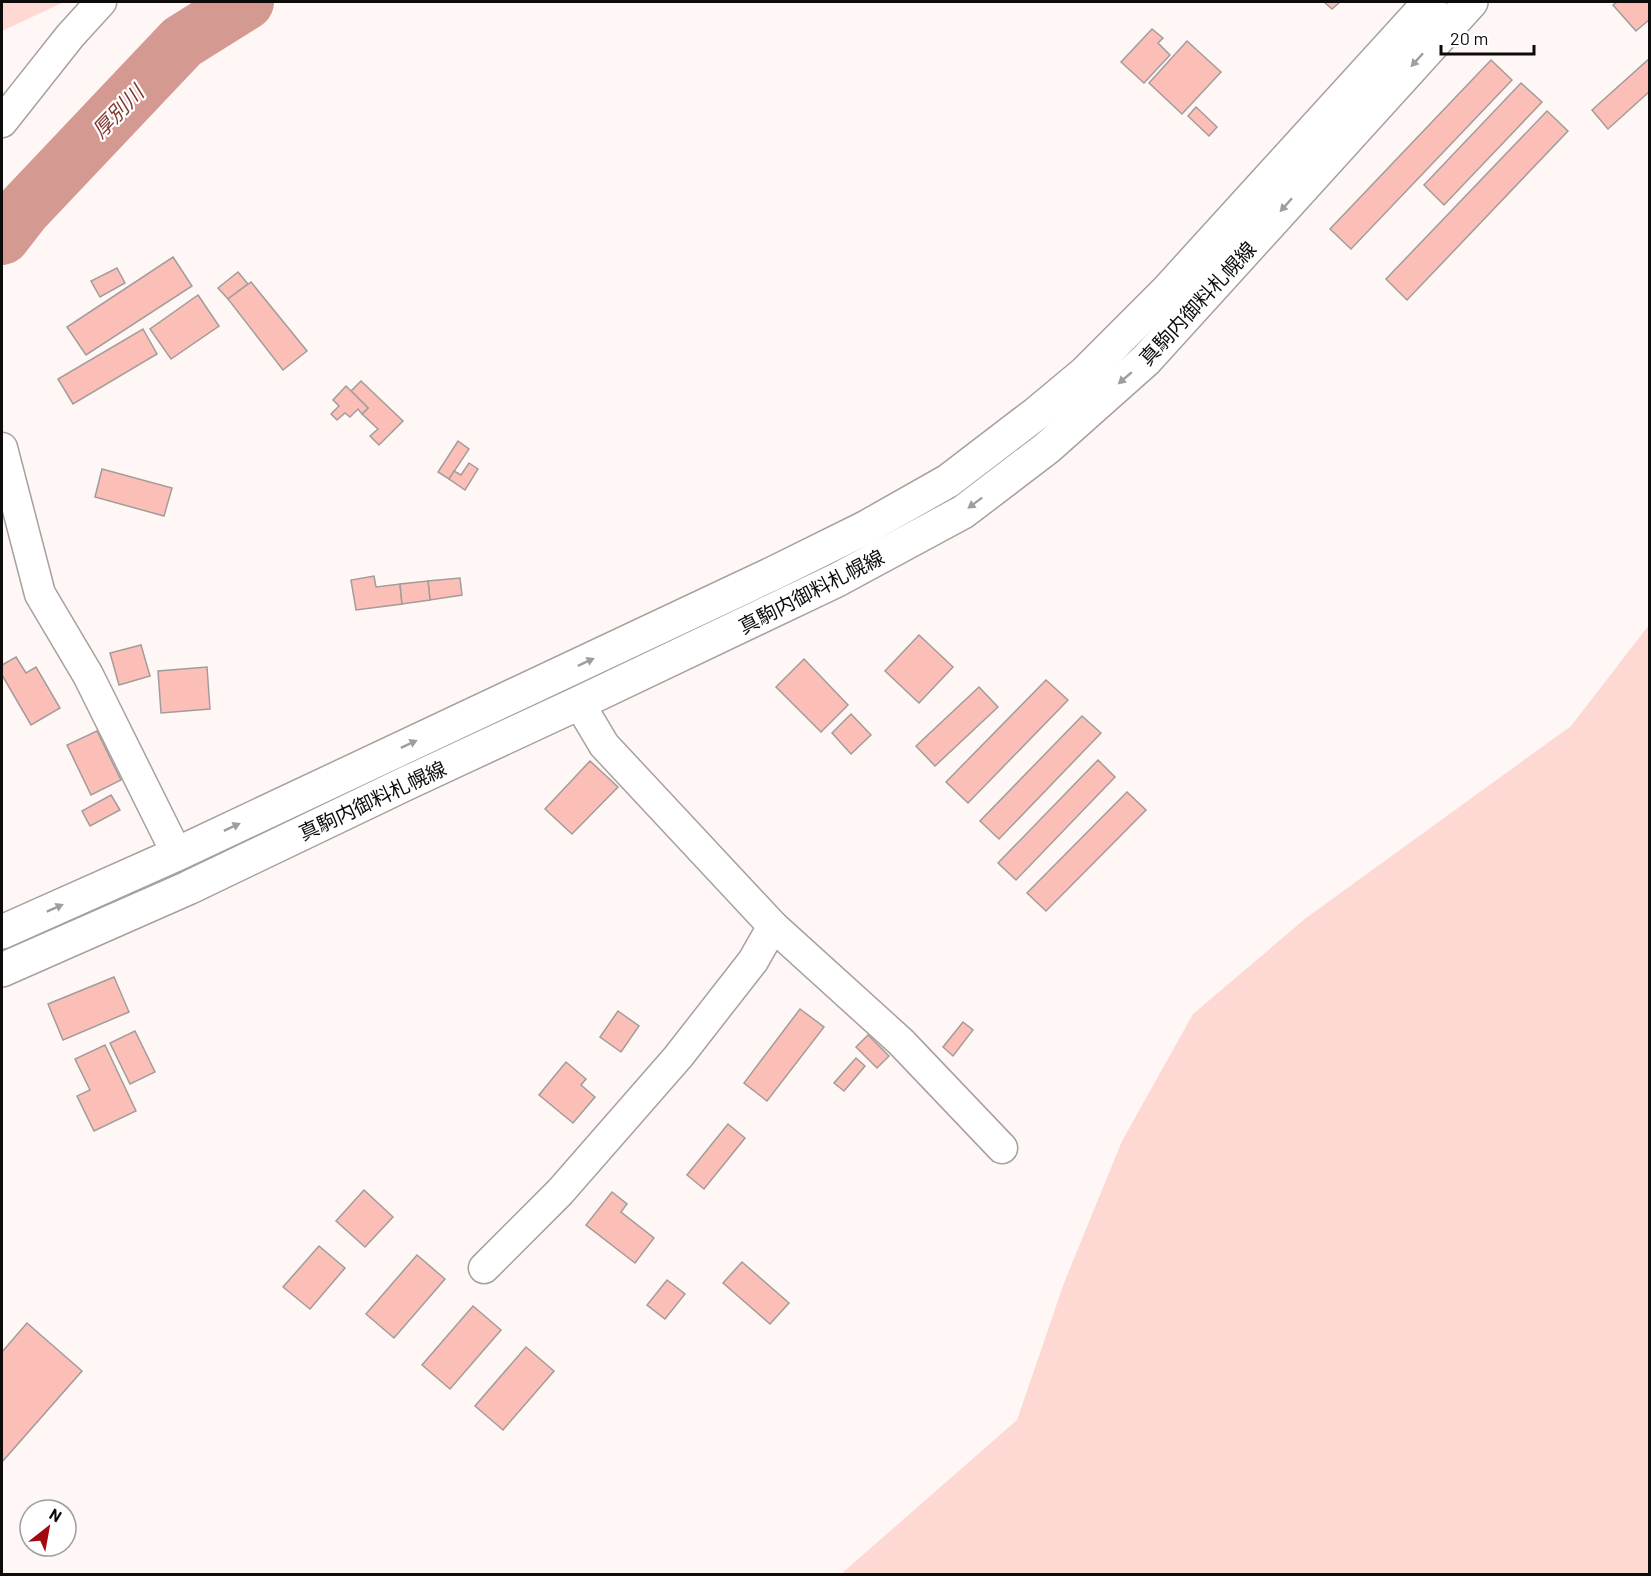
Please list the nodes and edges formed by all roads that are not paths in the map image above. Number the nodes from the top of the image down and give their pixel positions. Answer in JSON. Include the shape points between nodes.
{"nodes":[{"id":1,"x":101,"y":2,"type":"edge"},
{"id":2,"x":1430,"y":2,"type":"edge"},
{"id":3,"x":1471,"y":2,"type":"edge"},
{"id":4,"x":2,"y":122,"type":"edge"},
{"id":5,"x":2,"y":448,"type":"edge"},
{"id":6,"x":579,"y":703,"type":"junction"},
{"id":7,"x":177,"y":854,"type":"junction"},
{"id":8,"x":773,"y":926,"type":"junction"},
{"id":9,"x":2,"y":932,"type":"edge"},
{"id":10,"x":2,"y":970,"type":"edge"},
{"id":11,"x":1002,"y":1148,"type":"dead end"},
{"id":12,"x":484,"y":1268,"type":"dead end"}],
"edges":[{"from":1,"to":4,"type":"street"},
{"from":7,"to":2,"type":"main road","name":"真駒内御料札幌線","one_way":true,"via":[[776,572],[948,481],[1085,373],[1166,292]]},
{"from":3,"to":6,"type":"main road","name":"真駒内御料札幌線","one_way":true,"via":[[1146,360],[1047,448],[963,512],[837,580]]},
{"from":5,"to":7,"type":"street","via":[[40,594],[88,675]]},
{"from":6,"to":8,"type":"street","via":[[604,744]]},
{"from":6,"to":10,"type":"main road","name":"真駒内御料札幌線","via":[[188,888]]},
{"from":9,"to":7,"type":"main road","name":"真駒内御料札幌線","one_way":true},
{"from":8,"to":11,"type":"street","via":[[901,1042]]},
{"from":8,"to":12,"type":"street","via":[[753,961],[678,1057],[560,1192]]}]}
